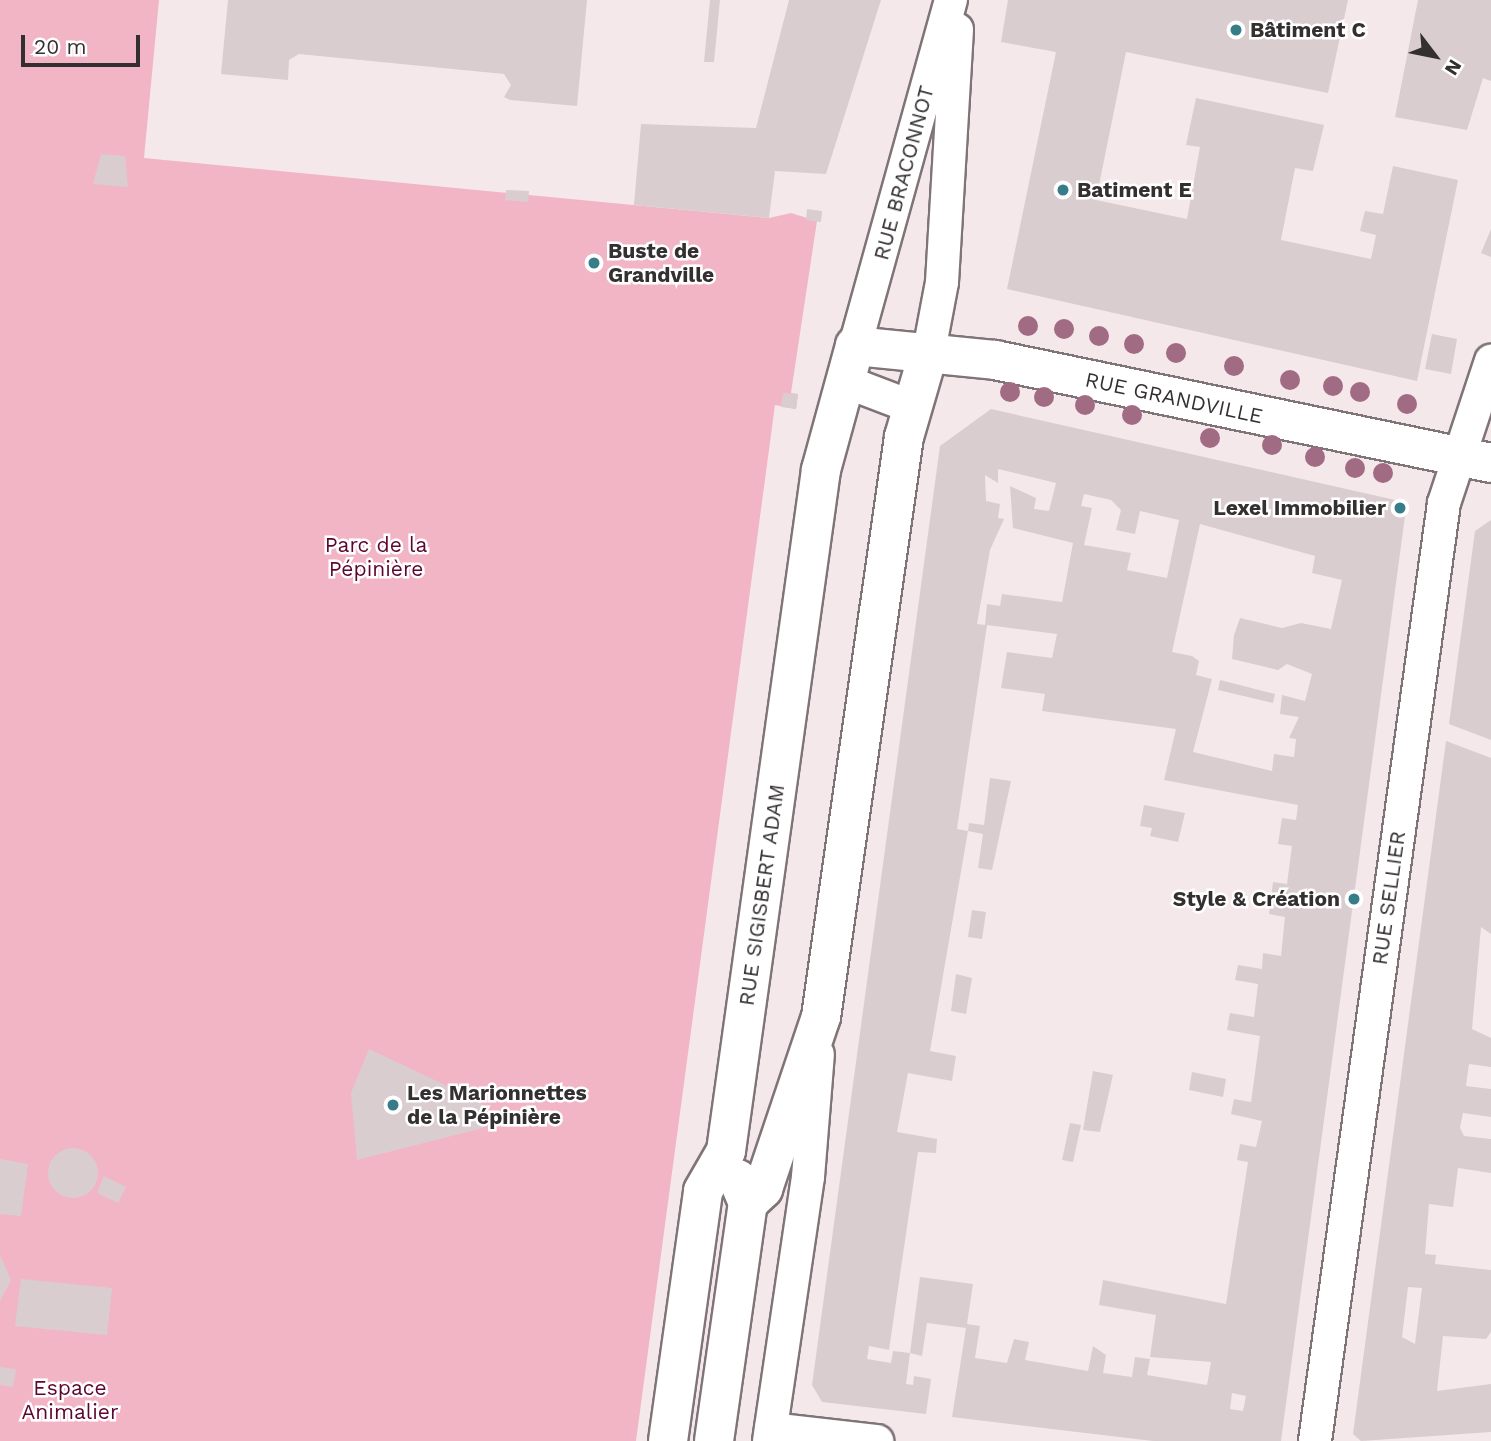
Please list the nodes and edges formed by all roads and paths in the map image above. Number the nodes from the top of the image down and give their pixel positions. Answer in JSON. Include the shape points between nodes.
{"nodes":[{"id":1,"x":951,"y":0,"type":"edge"},
{"id":2,"x":958,"y":0,"type":"edge"},
{"id":3,"x":929,"y":351,"type":"junction"},
{"id":4,"x":1491,"y":361,"type":"edge"},
{"id":5,"x":850,"y":364,"type":"junction"},
{"id":6,"x":912,"y":407,"type":"junction"},
{"id":7,"x":1474,"y":459,"type":"edge"},
{"id":8,"x":821,"y":1017,"type":"junction"},
{"id":9,"x":726,"y":1152,"type":"junction"},
{"id":10,"x":748,"y":1203,"type":"junction"},
{"id":11,"x":770,"y":1435,"type":"edge"},
{"id":12,"x":668,"y":1441,"type":"edge"},
{"id":13,"x":714,"y":1441,"type":"edge"},
{"id":14,"x":877,"y":1441,"type":"edge"},
{"id":15,"x":1315,"y":1441,"type":"edge"}],
"edges":[{"from":1,"to":5,"type":"street","name":"RUE BRACONNOT"},
{"from":2,"to":3,"type":"street","name":"RUE BRACONNOT","via":[[942,282]]},
{"from":3,"to":5,"type":"main road","name":"RUE GRANDVILLE"},
{"from":3,"to":6,"type":"main road"},
{"from":3,"to":7,"type":"main road","name":"RUE GRANDVILLE"},
{"from":4,"to":7,"type":"street","name":"RUE SELLIER"},
{"from":5,"to":6,"type":"street"},
{"from":5,"to":9,"type":"main road","name":"RUE SIGISBERT ADAM","via":[[813,520]]},
{"from":6,"to":8,"type":"main road"},
{"from":7,"to":15,"type":"street","name":"RUE SELLIER","via":[[1444,503]]},
{"from":8,"to":10,"type":"main road","via":[[763,1189]]},
{"from":8,"to":11,"type":"street","via":[[808,1177]]},
{"from":9,"to":10,"type":"main road"},
{"from":9,"to":12,"type":"main road","name":"RUE SIGISBERT ADAM","via":[[703,1191]]},
{"from":10,"to":13,"type":"main road"},
{"from":11,"to":14,"type":"street"}]}
